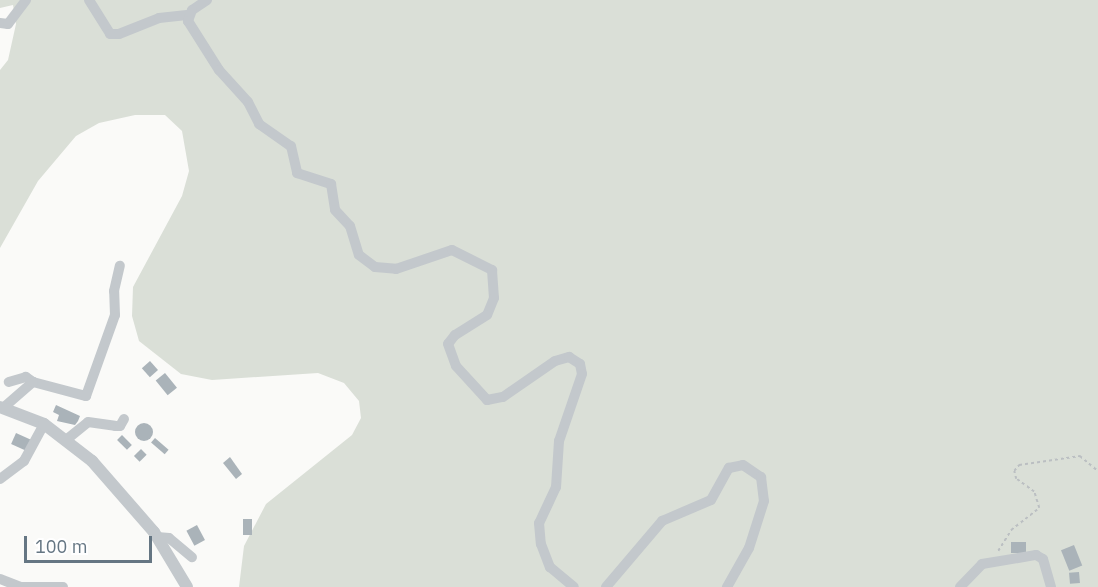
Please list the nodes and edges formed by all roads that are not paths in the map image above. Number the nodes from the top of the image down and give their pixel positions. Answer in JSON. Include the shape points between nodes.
{"nodes":[{"id":1,"x":26,"y":0,"type":"edge"},
{"id":2,"x":88,"y":0,"type":"edge"},
{"id":3,"x":207,"y":0,"type":"edge"},
{"id":4,"x":187,"y":15,"type":"junction"},
{"id":5,"x":0,"y":22,"type":"edge"},
{"id":6,"x":120,"y":266,"type":"dead end"},
{"id":7,"x":9,"y":382,"type":"dead end"},
{"id":8,"x":33,"y":382,"type":"junction"},
{"id":9,"x":2,"y":407,"type":"edge"},
{"id":10,"x":124,"y":419,"type":"dead end"},
{"id":11,"x":44,"y":424,"type":"junction"},
{"id":12,"x":66,"y":440,"type":"junction"},
{"id":13,"x":0,"y":479,"type":"edge"},
{"id":14,"x":157,"y":537,"type":"junction"},
{"id":15,"x":192,"y":557,"type":"dead end"},
{"id":16,"x":0,"y":579,"type":"edge"},
{"id":17,"x":63,"y":587,"type":"edge"},
{"id":18,"x":187,"y":587,"type":"edge"},
{"id":19,"x":574,"y":587,"type":"edge"},
{"id":20,"x":606,"y":587,"type":"edge"},
{"id":21,"x":727,"y":587,"type":"edge"},
{"id":22,"x":960,"y":587,"type":"edge"},
{"id":23,"x":1051,"y":587,"type":"edge"}],
"edges":[{"from":1,"to":5,"type":"street","via":[[8,24]]},
{"from":2,"to":4,"type":"street","via":[[110,34],[159,18]]},
{"from":3,"to":4,"type":"street"},
{"from":4,"to":19,"type":"street","via":[[219,70],[241,92],[259,124],[291,146],[297,173],[331,184],[335,210],[350,226],[354,245],[365,261],[383,269],[403,268],[452,250],[489,266],[494,298],[487,315],[455,335],[448,344],[456,366],[487,400],[503,397],[555,361],[569,357],[580,364],[582,374],[559,441],[556,487],[539,523],[541,544],[550,567]]},
{"from":6,"to":8,"type":"street","via":[[114,291],[115,315],[86,396]]},
{"from":7,"to":8,"type":"street","via":[[26,377]]},
{"from":8,"to":9,"type":"street"},
{"from":9,"to":11,"type":"street"},
{"from":10,"to":12,"type":"street","via":[[115,426],[88,422]]},
{"from":11,"to":12,"type":"street"},
{"from":11,"to":13,"type":"street","via":[[24,461]]},
{"from":12,"to":14,"type":"street","via":[[113,482]]},
{"from":14,"to":15,"type":"street","via":[[169,538]]},
{"from":14,"to":18,"type":"street"},
{"from":16,"to":17,"type":"street","via":[[21,587]]},
{"from":20,"to":21,"type":"street","via":[[662,521],[711,500],[729,468],[743,465],[761,477],[764,501],[749,548]]},
{"from":22,"to":23,"type":"street","via":[[982,564],[1036,555],[1043,559]]}]}
